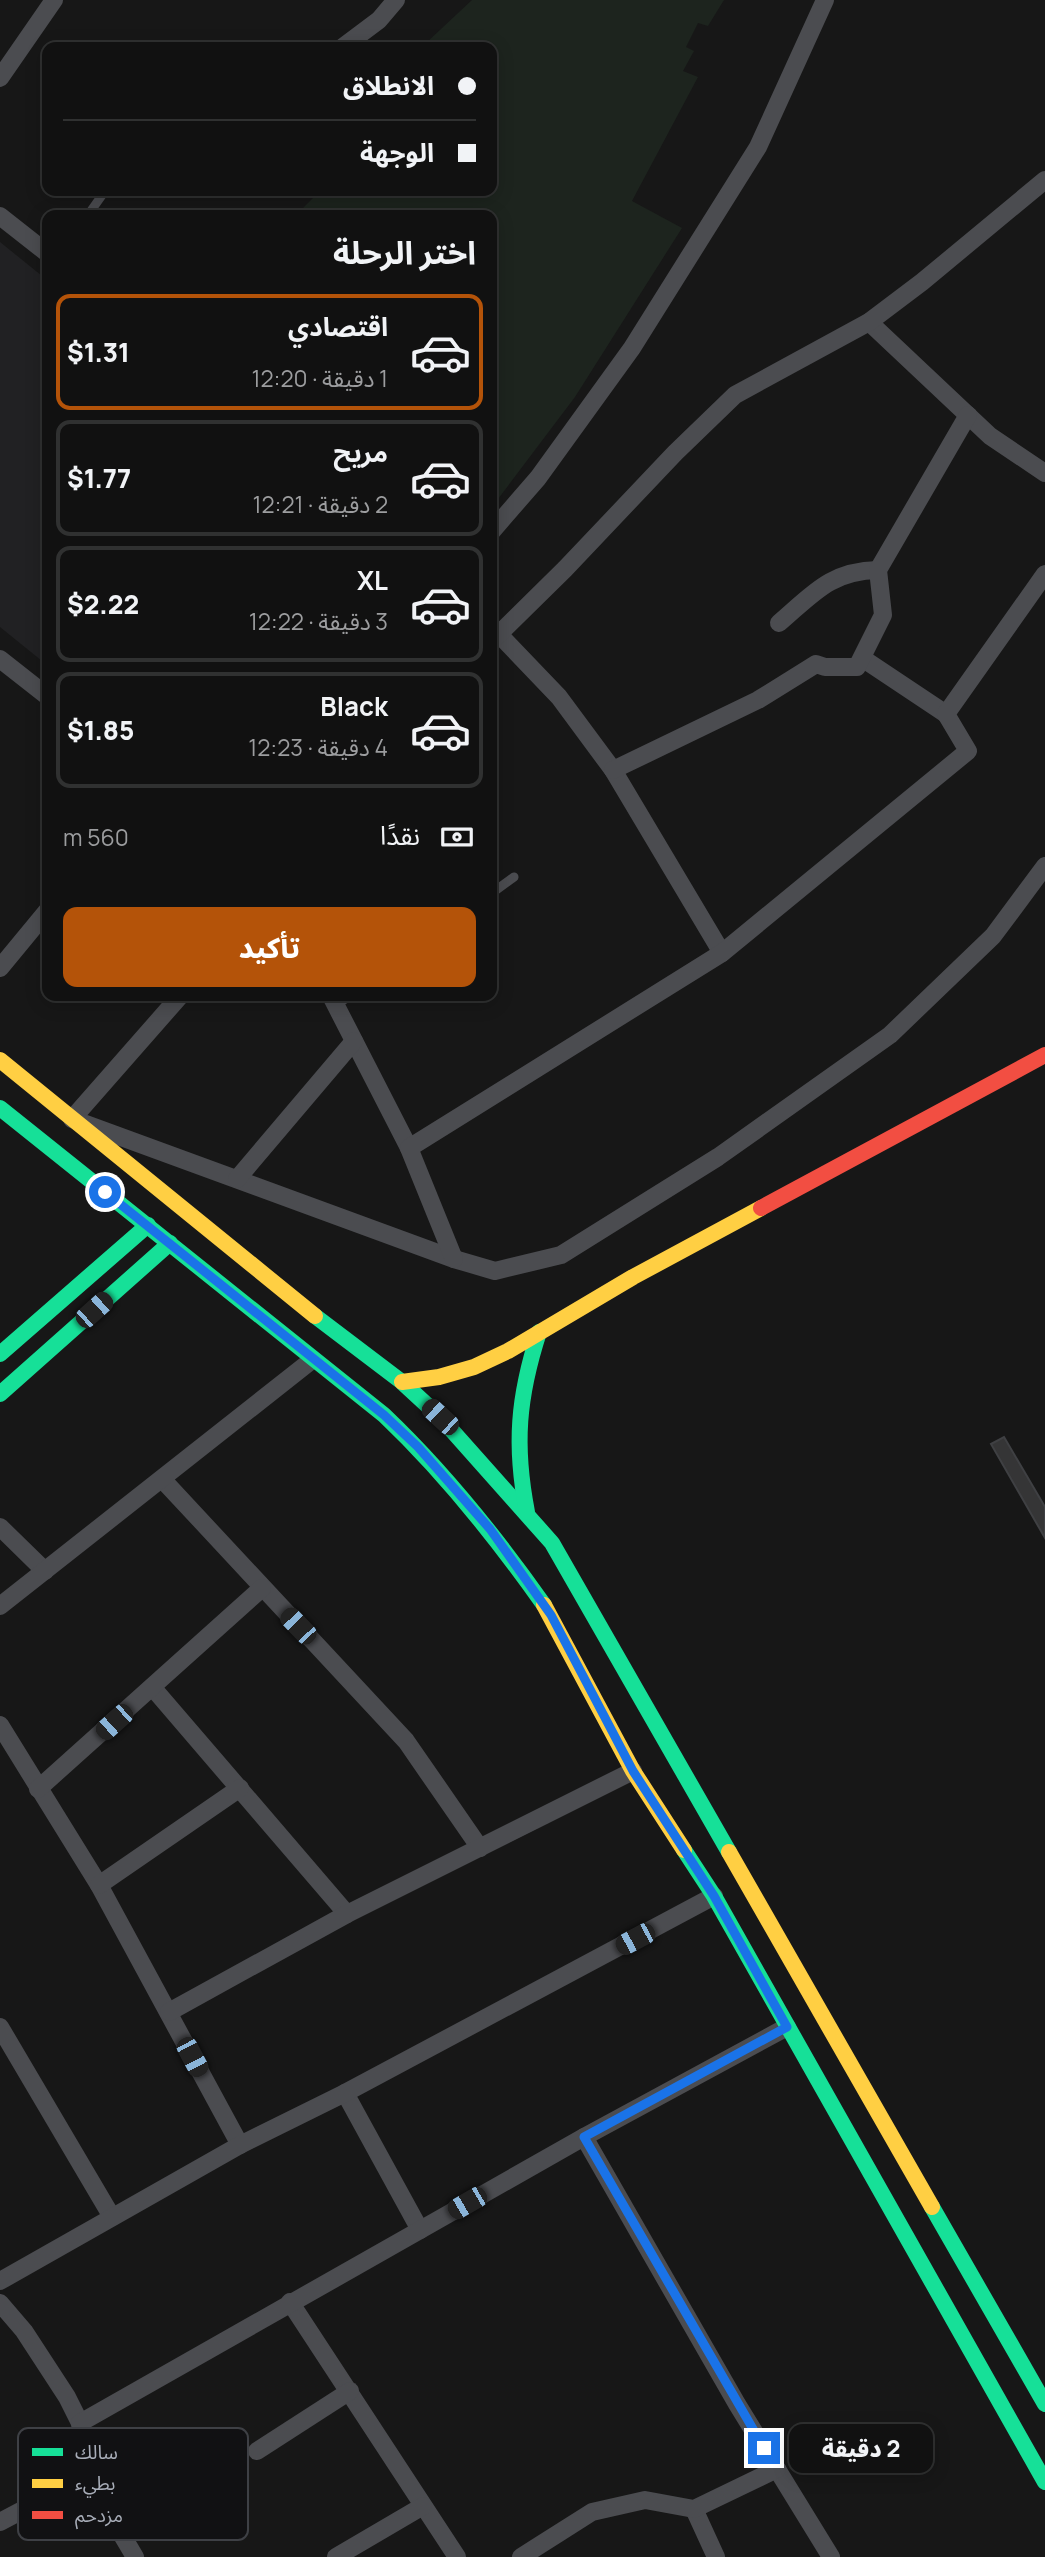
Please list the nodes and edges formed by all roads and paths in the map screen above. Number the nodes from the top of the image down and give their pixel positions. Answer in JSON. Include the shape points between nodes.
{"nodes":[{"id":1,"x":54,"y":0,"type":"edge"},
{"id":2,"x":396,"y":0,"type":"edge"},
{"id":3,"x":825,"y":0,"type":"edge"},
{"id":4,"x":350,"y":42,"type":"edge"},
{"id":5,"x":0,"y":78,"type":"edge"},
{"id":6,"x":1045,"y":180,"type":"edge"},
{"id":7,"x":0,"y":216,"type":"edge"},
{"id":8,"x":42,"y":249,"type":"edge"},
{"id":9,"x":869,"y":322,"type":"junction"},
{"id":10,"x":968,"y":415,"type":"junction"},
{"id":11,"x":1045,"y":473,"type":"edge"},
{"id":12,"x":497,"y":525,"type":"edge"},
{"id":13,"x":877,"y":570,"type":"junction"},
{"id":14,"x":1045,"y":574,"type":"edge"},
{"id":15,"x":779,"y":623,"type":"dead end"},
{"id":16,"x":497,"y":632,"type":"edge"},
{"id":17,"x":497,"y":636,"type":"edge"},
{"id":18,"x":862,"y":658,"type":"junction"},
{"id":19,"x":0,"y":659,"type":"edge"},
{"id":20,"x":42,"y":692,"type":"edge"},
{"id":21,"x":946,"y":714,"type":"junction"},
{"id":22,"x":613,"y":769,"type":"junction"},
{"id":23,"x":1045,"y":866,"type":"edge"},
{"id":24,"x":514,"y":877,"type":"dead end"},
{"id":25,"x":497,"y":889,"type":"edge"},
{"id":26,"x":42,"y":917,"type":"edge"},
{"id":27,"x":722,"y":953,"type":"junction"},
{"id":28,"x":0,"y":968,"type":"edge"},
{"id":29,"x":176,"y":1001,"type":"edge"},
{"id":30,"x":340,"y":1001,"type":"edge"},
{"id":31,"x":354,"y":1041,"type":"junction"},
{"id":32,"x":1045,"y":1055,"type":"edge"},
{"id":33,"x":0,"y":1060,"type":"edge"},
{"id":34,"x":0,"y":1108,"type":"edge"},
{"id":35,"x":72,"y":1118,"type":"junction"},
{"id":36,"x":409,"y":1148,"type":"junction"},
{"id":37,"x":237,"y":1179,"type":"junction"},
{"id":38,"x":148,"y":1225,"type":"junction"},
{"id":39,"x":170,"y":1243,"type":"junction"},
{"id":40,"x":454,"y":1259,"type":"junction"},
{"id":41,"x":539,"y":1332,"type":"junction"},
{"id":42,"x":0,"y":1354,"type":"edge"},
{"id":43,"x":312,"y":1360,"type":"junction"},
{"id":44,"x":402,"y":1382,"type":"junction"},
{"id":45,"x":0,"y":1394,"type":"edge"},
{"id":46,"x":162,"y":1479,"type":"junction"},
{"id":47,"x":527,"y":1513,"type":"junction"},
{"id":48,"x":0,"y":1527,"type":"edge"},
{"id":49,"x":45,"y":1571,"type":"junction"},
{"id":50,"x":262,"y":1588,"type":"junction"},
{"id":51,"x":0,"y":1606,"type":"edge"},
{"id":52,"x":153,"y":1688,"type":"junction"},
{"id":53,"x":625,"y":1710,"type":"junction"},
{"id":54,"x":0,"y":1725,"type":"edge"},
{"id":55,"x":633,"y":1771,"type":"junction"},
{"id":56,"x":240,"y":1788,"type":"junction"},
{"id":57,"x":38,"y":1789,"type":"junction"},
{"id":58,"x":480,"y":1847,"type":"junction"},
{"id":59,"x":99,"y":1885,"type":"junction"},
{"id":60,"x":714,"y":1896,"type":"junction"},
{"id":61,"x":347,"y":1914,"type":"junction"},
{"id":62,"x":169,"y":2012,"type":"junction"},
{"id":63,"x":0,"y":2027,"type":"edge"},
{"id":64,"x":787,"y":2027,"type":"junction"},
{"id":65,"x":345,"y":2093,"type":"junction"},
{"id":66,"x":584,"y":2137,"type":"junction"},
{"id":67,"x":240,"y":2145,"type":"junction"},
{"id":68,"x":113,"y":2217,"type":"junction"},
{"id":69,"x":420,"y":2230,"type":"junction"},
{"id":70,"x":0,"y":2281,"type":"edge"},
{"id":71,"x":290,"y":2302,"type":"junction"},
{"id":72,"x":0,"y":2303,"type":"edge"},
{"id":73,"x":350,"y":2391,"type":"junction"},
{"id":74,"x":1045,"y":2404,"type":"edge"},
{"id":75,"x":80,"y":2423,"type":"junction"},
{"id":76,"x":81,"y":2428,"type":"edge"},
{"id":77,"x":257,"y":2451,"type":"dead end"},
{"id":78,"x":777,"y":2469,"type":"junction"},
{"id":79,"x":1045,"y":2482,"type":"edge"},
{"id":80,"x":423,"y":2506,"type":"junction"},
{"id":81,"x":694,"y":2509,"type":"junction"},
{"id":82,"x":18,"y":2512,"type":"edge"},
{"id":83,"x":0,"y":2522,"type":"edge"},
{"id":84,"x":126,"y":2540,"type":"edge"},
{"id":85,"x":135,"y":2557,"type":"edge"},
{"id":86,"x":335,"y":2557,"type":"edge"},
{"id":87,"x":457,"y":2557,"type":"edge"},
{"id":88,"x":521,"y":2557,"type":"edge"},
{"id":89,"x":716,"y":2557,"type":"edge"},
{"id":90,"x":831,"y":2557,"type":"edge"}],
"edges":[{"from":1,"to":5,"type":"street"},
{"from":2,"to":4,"type":"street"},
{"from":3,"to":12,"type":"street","via":[[758,147],[632,348],[538,478]]},
{"from":6,"to":9,"type":"street"},
{"from":7,"to":8,"type":"street"},
{"from":9,"to":10,"type":"street"},
{"from":9,"to":16,"type":"street","via":[[735,395]]},
{"from":10,"to":11,"type":"street","via":[[990,436]]},
{"from":10,"to":13,"type":"street"},
{"from":13,"to":15,"type":"street","via":[[854,570],[828,581]]},
{"from":13,"to":18,"type":"street","via":[[883,615]]},
{"from":14,"to":21,"type":"street"},
{"from":17,"to":22,"type":"street","via":[[559,697]]},
{"from":18,"to":21,"type":"street"},
{"from":18,"to":22,"type":"street","via":[[857,667],[816,664],[758,700]]},
{"from":19,"to":20,"type":"street"},
{"from":21,"to":27,"type":"street","via":[[968,751]]},
{"from":22,"to":27,"type":"street"},
{"from":23,"to":40,"type":"street","via":[[993,936],[890,1035],[718,1157],[561,1255],[495,1271]]},
{"from":24,"to":25,"type":"lane"},
{"from":26,"to":28,"type":"street"},
{"from":27,"to":36,"type":"street"},
{"from":29,"to":35,"type":"street"},
{"from":30,"to":31,"type":"street"},
{"from":31,"to":36,"type":"street"},
{"from":31,"to":37,"type":"street"},
{"from":32,"to":41,"type":"main road"},
{"from":33,"to":35,"type":"main road"},
{"from":34,"to":38,"type":"main road"},
{"from":35,"to":37,"type":"street"},
{"from":35,"to":44,"type":"main road"},
{"from":36,"to":40,"type":"street"},
{"from":37,"to":40,"type":"street"},
{"from":38,"to":39,"type":"main road"},
{"from":38,"to":42,"type":"main road"},
{"from":39,"to":43,"type":"main road"},
{"from":39,"to":45,"type":"main road"},
{"from":41,"to":44,"type":"main road","via":[[474,1367]]},
{"from":41,"to":47,"type":"main road","via":[[524,1375],[517,1421],[518,1468]]},
{"from":43,"to":46,"type":"street"},
{"from":43,"to":53,"type":"main road","via":[[418,1447],[490,1529]]},
{"from":44,"to":47,"type":"main road"},
{"from":46,"to":49,"type":"street"},
{"from":46,"to":50,"type":"street"},
{"from":47,"to":53,"type":"main road","via":[[569,1569]]},
{"from":48,"to":49,"type":"street"},
{"from":49,"to":51,"type":"street"},
{"from":50,"to":52,"type":"street"},
{"from":50,"to":58,"type":"street","via":[[407,1741]]},
{"from":52,"to":56,"type":"street"},
{"from":52,"to":57,"type":"street"},
{"from":53,"to":55,"type":"main road"},
{"from":53,"to":74,"type":"main road","via":[[771,1929]]},
{"from":54,"to":57,"type":"street"},
{"from":55,"to":58,"type":"street"},
{"from":55,"to":60,"type":"main road"},
{"from":56,"to":59,"type":"street"},
{"from":56,"to":61,"type":"street"},
{"from":57,"to":59,"type":"street"},
{"from":58,"to":61,"type":"street"},
{"from":59,"to":62,"type":"street"},
{"from":60,"to":64,"type":"main road"},
{"from":60,"to":65,"type":"street"},
{"from":61,"to":62,"type":"street"},
{"from":62,"to":67,"type":"street"},
{"from":63,"to":68,"type":"street"},
{"from":64,"to":66,"type":"street"},
{"from":64,"to":79,"type":"main road"},
{"from":65,"to":67,"type":"street"},
{"from":65,"to":69,"type":"street"},
{"from":66,"to":69,"type":"street"},
{"from":66,"to":78,"type":"street"},
{"from":67,"to":68,"type":"street"},
{"from":68,"to":70,"type":"street"},
{"from":69,"to":71,"type":"street"},
{"from":71,"to":73,"type":"street"},
{"from":71,"to":75,"type":"street"},
{"from":72,"to":75,"type":"street","via":[[24,2331]]},
{"from":73,"to":77,"type":"street"},
{"from":73,"to":80,"type":"street"},
{"from":75,"to":76,"type":"street"},
{"from":78,"to":81,"type":"street"},
{"from":78,"to":90,"type":"street"},
{"from":80,"to":86,"type":"street"},
{"from":80,"to":87,"type":"street"},
{"from":81,"to":88,"type":"street","via":[[645,2500],[592,2512]]},
{"from":81,"to":89,"type":"street"},
{"from":82,"to":83,"type":"street"},
{"from":84,"to":85,"type":"street"}]}
